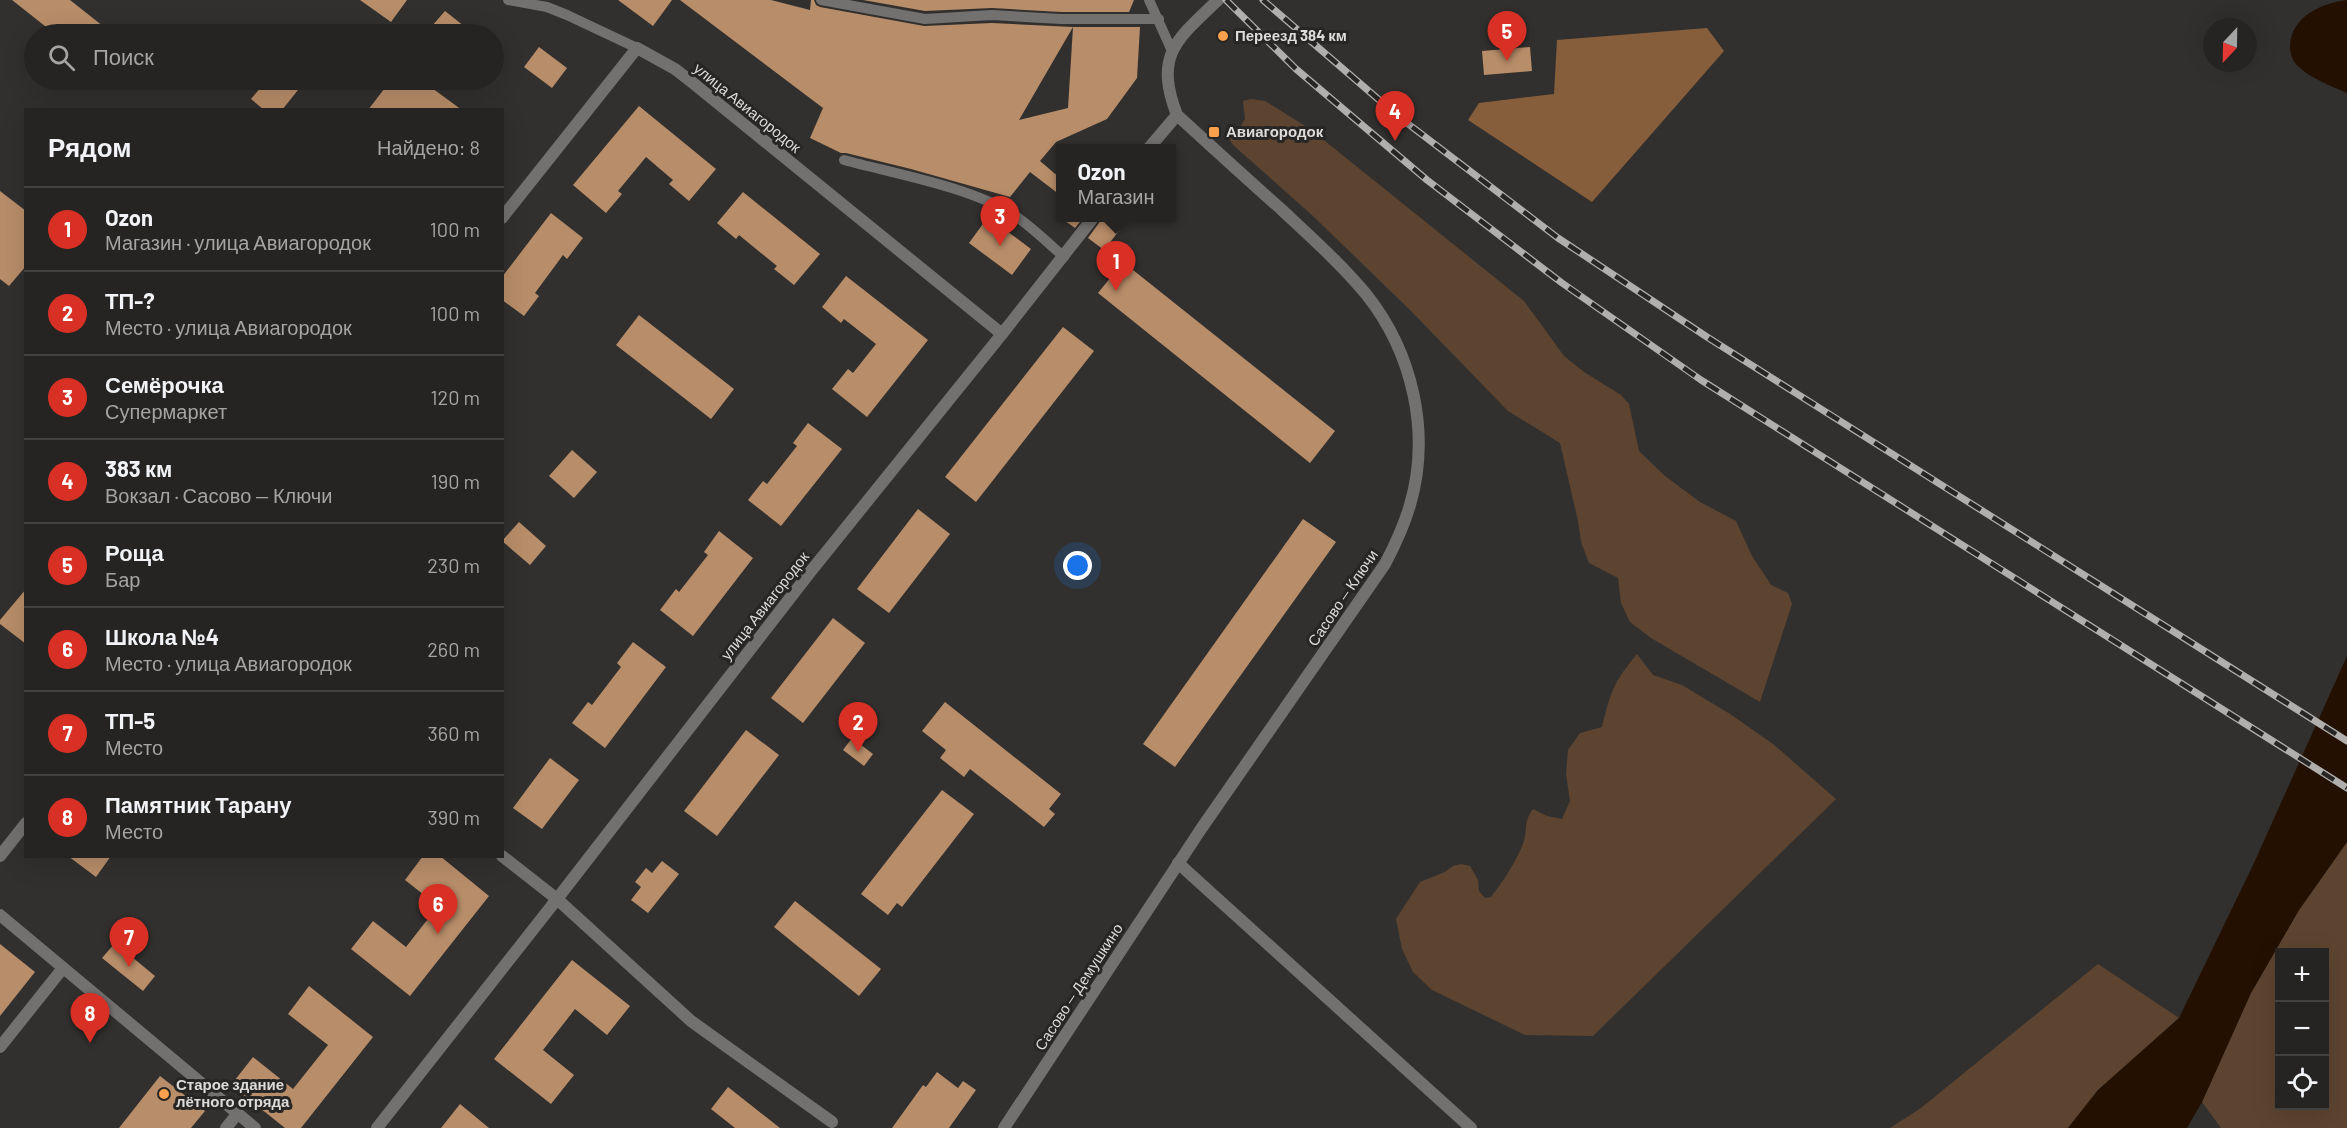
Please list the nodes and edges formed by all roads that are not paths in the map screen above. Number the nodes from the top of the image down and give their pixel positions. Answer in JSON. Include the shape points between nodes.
{"nodes":[{"id":1,"x":508,"y":0,"type":"edge"},
{"id":2,"x":821,"y":0,"type":"edge"},
{"id":3,"x":1149,"y":0,"type":"edge"},
{"id":4,"x":1218,"y":0,"type":"edge"},
{"id":5,"x":547,"y":3,"type":"edge"},
{"id":6,"x":1159,"y":19,"type":"junction"},
{"id":7,"x":637,"y":48,"type":"junction"},
{"id":8,"x":1172,"y":51,"type":"junction"},
{"id":9,"x":1177,"y":115,"type":"junction"},
{"id":10,"x":1152,"y":144,"type":"edge"},
{"id":11,"x":844,"y":160,"type":"dead end"},
{"id":12,"x":504,"y":215,"type":"edge"},
{"id":13,"x":1090,"y":222,"type":"edge"},
{"id":14,"x":1064,"y":257,"type":"junction"},
{"id":15,"x":1002,"y":334,"type":"junction"},
{"id":16,"x":24,"y":826,"type":"edge"},
{"id":17,"x":0,"y":856,"type":"edge"},
{"id":18,"x":504,"y":858,"type":"edge"},
{"id":19,"x":1178,"y":863,"type":"junction"},
{"id":20,"x":556,"y":899,"type":"junction"},
{"id":21,"x":0,"y":915,"type":"edge"},
{"id":22,"x":63,"y":968,"type":"junction"},
{"id":23,"x":0,"y":1047,"type":"edge"},
{"id":24,"x":238,"y":1113,"type":"junction"},
{"id":25,"x":832,"y":1122,"type":"dead end"},
{"id":26,"x":226,"y":1128,"type":"edge"},
{"id":27,"x":255,"y":1128,"type":"edge"},
{"id":28,"x":377,"y":1128,"type":"edge"},
{"id":29,"x":1005,"y":1128,"type":"edge"},
{"id":30,"x":1471,"y":1128,"type":"edge"}],
"edges":[{"from":1,"to":5,"type":"lane"},
{"from":2,"to":6,"type":"lane","via":[[925,19],[992,15]]},
{"from":3,"to":6,"type":"lane"},
{"from":4,"to":8,"type":"street"},
{"from":5,"to":7,"type":"lane"},
{"from":6,"to":8,"type":"lane"},
{"from":7,"to":12,"type":"street"},
{"from":7,"to":15,"type":"street","name":"улица Авиагородок","via":[[693,83]]},
{"from":8,"to":9,"type":"street","via":[[1166,69],[1167,86]]},
{"from":9,"to":10,"type":"street"},
{"from":9,"to":19,"type":"street","name":"Сасово — Ключи","via":[[1318,243],[1366,294],[1401,352],[1418,431],[1410,505],[1385,564]]},
{"from":11,"to":14,"type":"lane","via":[[992,203],[1015,216]]},
{"from":13,"to":14,"type":"street","name":"улица Авиагородок"},
{"from":14,"to":15,"type":"street","name":"улица Авиагородок"},
{"from":15,"to":20,"type":"street","name":"улица Авиагородок","via":[[811,571]]},
{"from":16,"to":17,"type":"street"},
{"from":18,"to":20,"type":"street"},
{"from":19,"to":29,"type":"street","name":"Сасово — Демушкино"},
{"from":19,"to":30,"type":"street"},
{"from":20,"to":25,"type":"street","via":[[691,1021]]},
{"from":20,"to":28,"type":"street","name":"улица Авиагородок"},
{"from":21,"to":22,"type":"street"},
{"from":22,"to":23,"type":"street"},
{"from":22,"to":24,"type":"street"},
{"from":24,"to":26,"type":"street"},
{"from":24,"to":27,"type":"street"}]}
